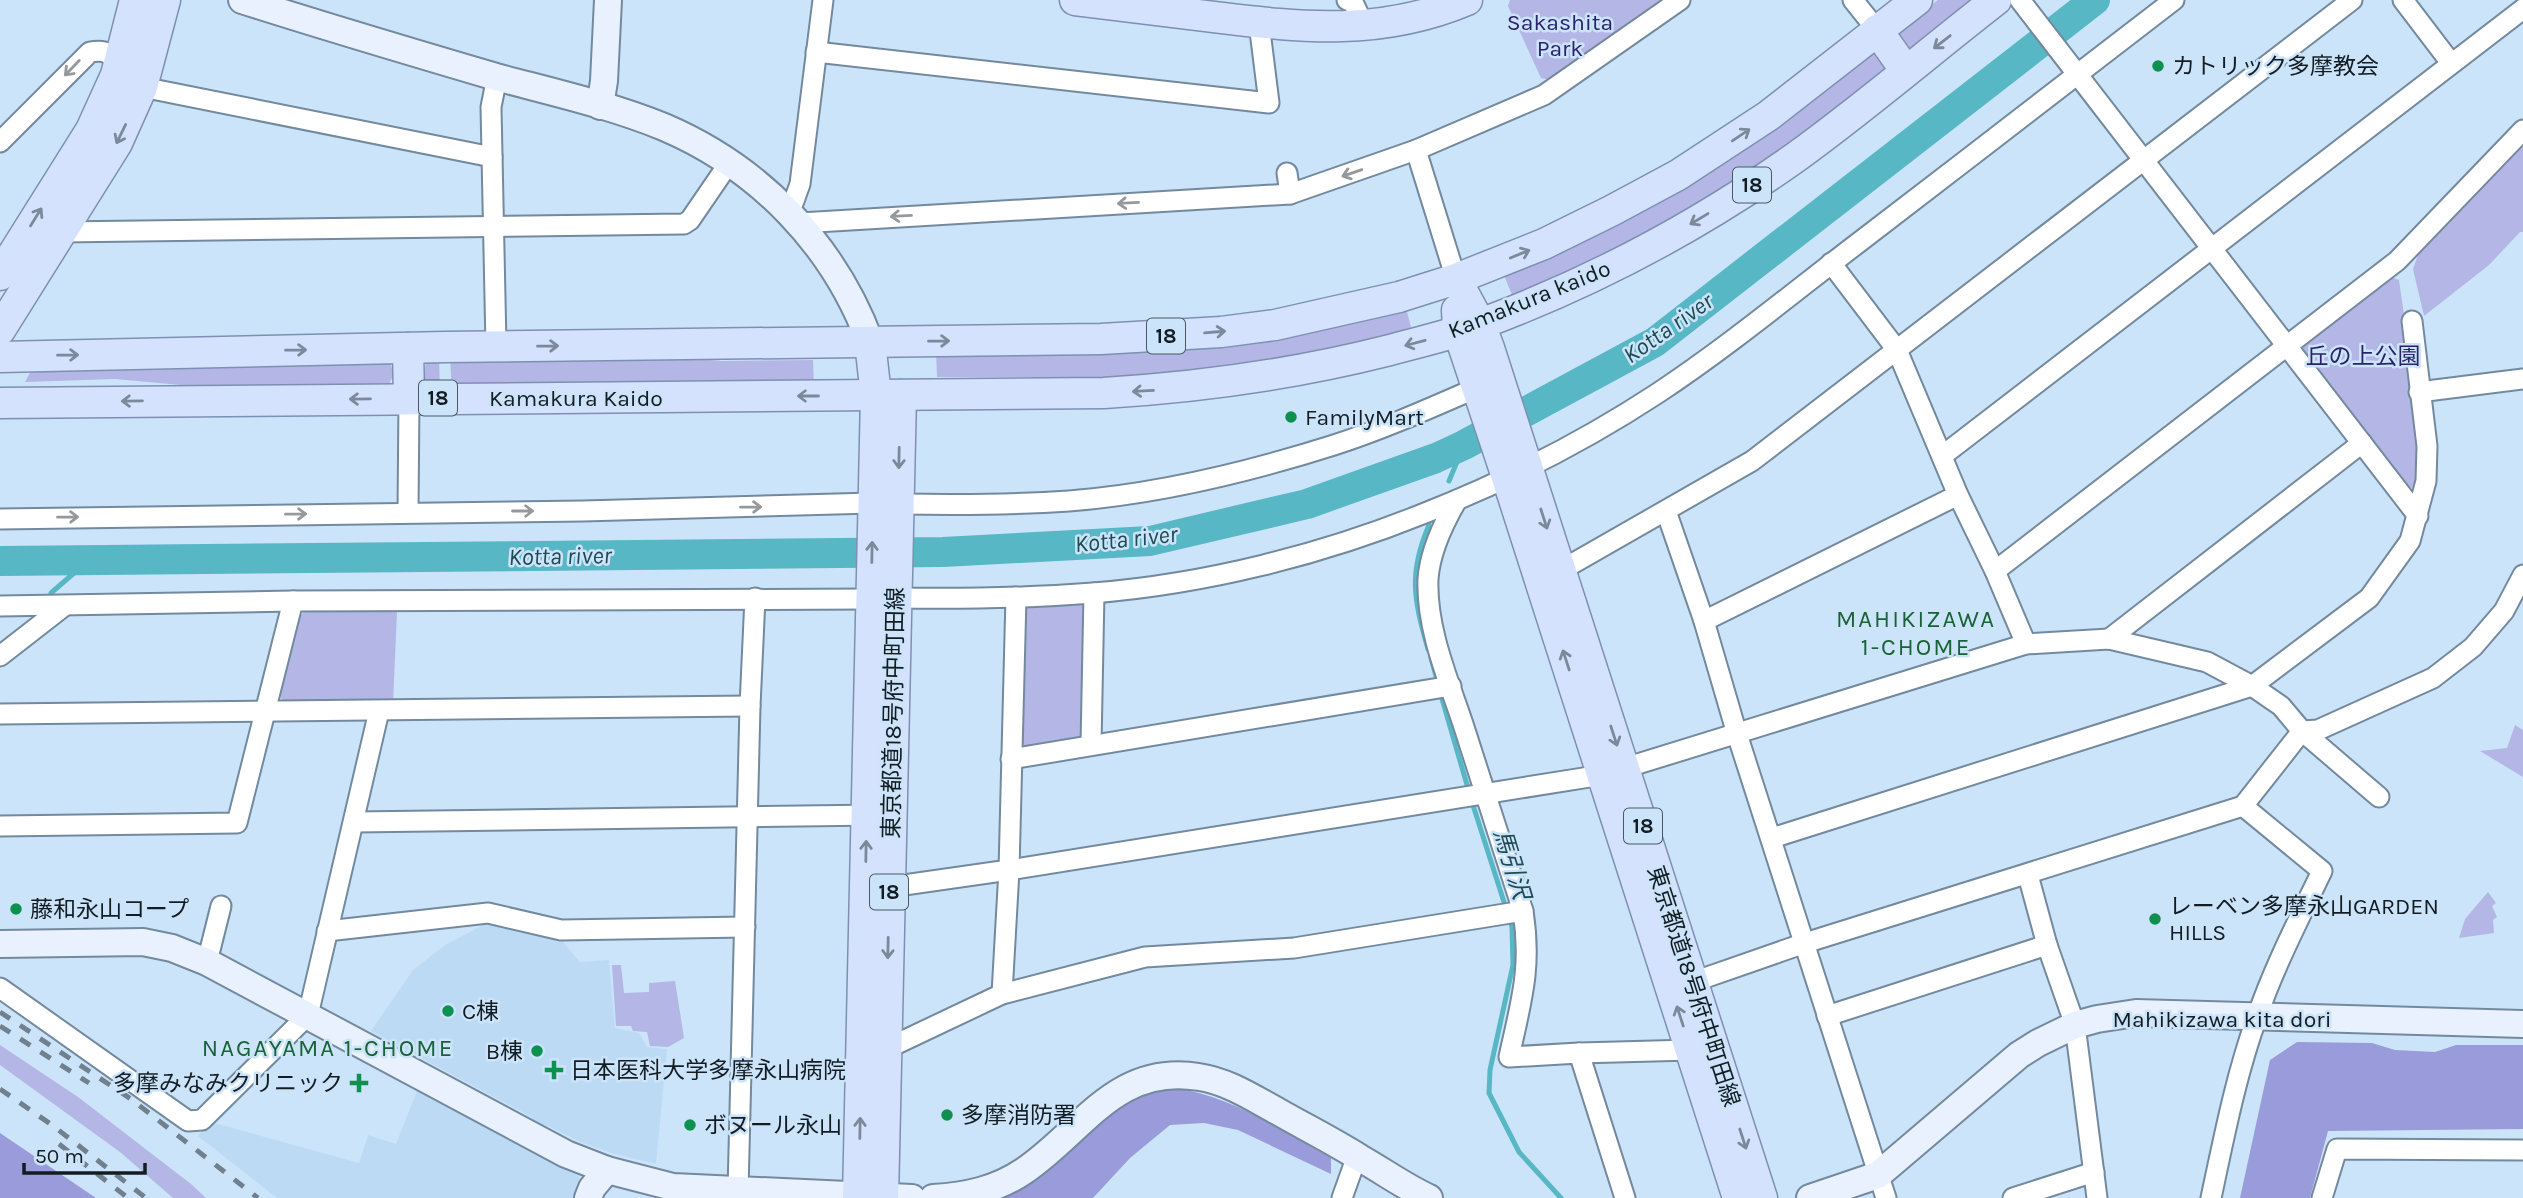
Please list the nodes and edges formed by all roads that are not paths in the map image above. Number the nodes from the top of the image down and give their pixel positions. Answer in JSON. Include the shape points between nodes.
{"nodes":[{"id":1,"x":135,"y":0,"type":"edge"},
{"id":2,"x":165,"y":0,"type":"edge"},
{"id":3,"x":242,"y":0,"type":"edge"},
{"id":4,"x":608,"y":0,"type":"edge"},
{"id":5,"x":823,"y":0,"type":"edge"},
{"id":6,"x":1348,"y":0,"type":"edge"},
{"id":7,"x":1467,"y":0,"type":"edge"},
{"id":8,"x":1680,"y":0,"type":"edge"},
{"id":9,"x":1853,"y":0,"type":"edge"},
{"id":10,"x":1917,"y":0,"type":"edge"},
{"id":11,"x":2174,"y":0,"type":"edge"},
{"id":12,"x":2352,"y":0,"type":"edge"},
{"id":13,"x":2403,"y":0,"type":"edge"},
{"id":14,"x":1087,"y":1,"type":"edge"},
{"id":15,"x":2013,"y":2,"type":"edge"},
{"id":16,"x":2523,"y":9,"type":"edge"},
{"id":17,"x":1259,"y":23,"type":"junction"},
{"id":18,"x":1364,"y":26,"type":"junction"},
{"id":19,"x":1877,"y":30,"type":"junction"},
{"id":20,"x":816,"y":52,"type":"junction"},
{"id":21,"x":2451,"y":63,"type":"junction"},
{"id":22,"x":2074,"y":69,"type":"junction"},
{"id":23,"x":1906,"y":71,"type":"junction"},
{"id":24,"x":497,"y":77,"type":"junction"},
{"id":25,"x":129,"y":81,"type":"junction"},
{"id":26,"x":600,"y":106,"type":"junction"},
{"id":27,"x":2523,"y":130,"type":"edge"},
{"id":28,"x":0,"y":142,"type":"edge"},
{"id":29,"x":1416,"y":150,"type":"junction"},
{"id":30,"x":492,"y":157,"type":"junction"},
{"id":31,"x":2144,"y":160,"type":"junction"},
{"id":32,"x":729,"y":163,"type":"junction"},
{"id":33,"x":1287,"y":173,"type":"dead end"},
{"id":34,"x":1290,"y":194,"type":"junction"},
{"id":35,"x":795,"y":217,"type":"junction"},
{"id":36,"x":493,"y":226,"type":"junction"},
{"id":37,"x":61,"y":232,"type":"junction"},
{"id":38,"x":2212,"y":248,"type":"junction"},
{"id":39,"x":1831,"y":264,"type":"junction"},
{"id":40,"x":0,"y":275,"type":"edge"},
{"id":41,"x":1456,"y":279,"type":"junction"},
{"id":42,"x":2412,"y":321,"type":"dead end"},
{"id":43,"x":1469,"y":327,"type":"junction"},
{"id":44,"x":0,"y":330,"type":"edge"},
{"id":45,"x":870,"y":342,"type":"junction"},
{"id":46,"x":2287,"y":345,"type":"junction"},
{"id":47,"x":496,"y":346,"type":"junction"},
{"id":48,"x":408,"y":348,"type":"junction"},
{"id":49,"x":1897,"y":349,"type":"junction"},
{"id":50,"x":0,"y":358,"type":"edge"},
{"id":51,"x":2523,"y":379,"type":"edge"},
{"id":52,"x":1491,"y":392,"type":"junction"},
{"id":53,"x":2419,"y":393,"type":"junction"},
{"id":54,"x":888,"y":396,"type":"junction"},
{"id":55,"x":409,"y":398,"type":"junction"},
{"id":56,"x":0,"y":402,"type":"edge"},
{"id":57,"x":2362,"y":443,"type":"junction"},
{"id":58,"x":1942,"y":456,"type":"junction"},
{"id":59,"x":1515,"y":466,"type":"junction"},
{"id":60,"x":1958,"y":495,"type":"junction"},
{"id":61,"x":1457,"y":500,"type":"junction"},
{"id":62,"x":1666,"y":511,"type":"junction"},
{"id":63,"x":408,"y":512,"type":"junction"},
{"id":64,"x":886,"y":512,"type":"junction"},
{"id":65,"x":2418,"y":516,"type":"junction"},
{"id":66,"x":0,"y":519,"type":"edge"},
{"id":67,"x":1995,"y":571,"type":"junction"},
{"id":68,"x":2523,"y":575,"type":"edge"},
{"id":69,"x":1551,"y":576,"type":"junction"},
{"id":70,"x":884,"y":592,"type":"junction"},
{"id":71,"x":1094,"y":593,"type":"junction"},
{"id":72,"x":1016,"y":597,"type":"junction"},
{"id":73,"x":755,"y":598,"type":"junction"},
{"id":74,"x":293,"y":601,"type":"junction"},
{"id":75,"x":63,"y":607,"type":"junction"},
{"id":76,"x":2,"y":609,"type":"edge"},
{"id":77,"x":1704,"y":621,"type":"junction"},
{"id":78,"x":2109,"y":639,"type":"junction"},
{"id":79,"x":2025,"y":644,"type":"junction"},
{"id":80,"x":0,"y":656,"type":"edge"},
{"id":81,"x":2252,"y":686,"type":"junction"},
{"id":82,"x":1441,"y":688,"type":"junction"},
{"id":83,"x":750,"y":706,"type":"junction"},
{"id":84,"x":379,"y":711,"type":"junction"},
{"id":85,"x":267,"y":712,"type":"junction"},
{"id":86,"x":0,"y":714,"type":"edge"},
{"id":87,"x":2302,"y":731,"type":"junction"},
{"id":88,"x":1737,"y":734,"type":"junction"},
{"id":89,"x":1091,"y":745,"type":"junction"},
{"id":90,"x":1011,"y":759,"type":"junction"},
{"id":91,"x":1613,"y":772,"type":"junction"},
{"id":92,"x":1483,"y":794,"type":"junction"},
{"id":93,"x":2379,"y":797,"type":"dead end"},
{"id":94,"x":2242,"y":806,"type":"junction"},
{"id":95,"x":879,"y":815,"type":"junction"},
{"id":96,"x":748,"y":816,"type":"junction"},
{"id":97,"x":354,"y":822,"type":"junction"},
{"id":98,"x":0,"y":826,"type":"edge"},
{"id":99,"x":1772,"y":838,"type":"junction"},
{"id":100,"x":1009,"y":870,"type":"junction"},
{"id":101,"x":2028,"y":875,"type":"junction"},
{"id":102,"x":890,"y":887,"type":"junction"},
{"id":103,"x":220,"y":906,"type":"dead end"},
{"id":104,"x":1513,"y":913,"type":"junction"},
{"id":105,"x":745,"y":927,"type":"junction"},
{"id":106,"x":327,"y":931,"type":"junction"},
{"id":107,"x":1805,"y":943,"type":"junction"},
{"id":108,"x":0,"y":944,"type":"edge"},
{"id":109,"x":2047,"y":945,"type":"junction"},
{"id":110,"x":207,"y":962,"type":"junction"},
{"id":111,"x":1693,"y":982,"type":"junction"},
{"id":112,"x":0,"y":988,"type":"edge"},
{"id":113,"x":1002,"y":994,"type":"junction"},
{"id":114,"x":308,"y":1015,"type":"junction"},
{"id":115,"x":1827,"y":1016,"type":"junction"},
{"id":116,"x":2256,"y":1017,"type":"junction"},
{"id":117,"x":2523,"y":1024,"type":"edge"},
{"id":118,"x":2074,"y":1025,"type":"junction"},
{"id":119,"x":886,"y":1049,"type":"junction"},
{"id":120,"x":1691,"y":1050,"type":"junction"},
{"id":121,"x":1580,"y":1054,"type":"junction"},
{"id":122,"x":2523,"y":1150,"type":"edge"},
{"id":123,"x":1357,"y":1156,"type":"junction"},
{"id":124,"x":607,"y":1170,"type":"junction"},
{"id":125,"x":2094,"y":1172,"type":"junction"},
{"id":126,"x":1882,"y":1186,"type":"edge"},
{"id":127,"x":738,"y":1191,"type":"junction"},
{"id":128,"x":870,"y":1197,"type":"edge"},
{"id":129,"x":588,"y":1198,"type":"edge"},
{"id":130,"x":609,"y":1198,"type":"edge"},
{"id":131,"x":912,"y":1198,"type":"edge"},
{"id":132,"x":933,"y":1198,"type":"edge"},
{"id":133,"x":1342,"y":1198,"type":"edge"},
{"id":134,"x":1429,"y":1198,"type":"edge"},
{"id":135,"x":1625,"y":1198,"type":"edge"},
{"id":136,"x":1738,"y":1198,"type":"edge"},
{"id":137,"x":1762,"y":1198,"type":"edge"},
{"id":138,"x":1810,"y":1198,"type":"edge"},
{"id":139,"x":2014,"y":1198,"type":"edge"},
{"id":140,"x":2097,"y":1198,"type":"edge"},
{"id":141,"x":2211,"y":1198,"type":"edge"},
{"id":142,"x":2322,"y":1198,"type":"edge"}],
"edges":[{"from":1,"to":25,"type":"main road"},
{"from":2,"to":25,"type":"main road"},
{"from":3,"to":24,"type":"street"},
{"from":4,"to":26,"type":"street"},
{"from":5,"to":20,"type":"street"},
{"from":6,"to":18,"type":"street"},
{"from":7,"to":18,"type":"main road","via":[[1401,21]]},
{"from":8,"to":29,"type":"street","via":[[1544,95]]},
{"from":9,"to":19,"type":"street"},
{"from":10,"to":19,"type":"main road","name":"Kamakura kaido","number":"18"},
{"from":11,"to":22,"type":"street"},
{"from":12,"to":31,"type":"street"},
{"from":13,"to":21,"type":"street"},
{"from":14,"to":17,"type":"main road"},
{"from":15,"to":22,"type":"street"},
{"from":15,"to":23,"type":"main road","name":"Kamakura kaido","number":"18","one_way":true},
{"from":16,"to":21,"type":"street"},
{"from":17,"to":18,"type":"main road"},
{"from":17,"to":20,"type":"street","via":[[1272,108]]},
{"from":19,"to":23,"type":"main road"},
{"from":41,"to":19,"type":"main road","name":"Kamakura kaido","number":"18","one_way":true,"via":[[1544,244],[1678,175],[1768,116]]},
{"from":20,"to":35,"type":"street"},
{"from":21,"to":38,"type":"street"},
{"from":22,"to":31,"type":"street"},
{"from":22,"to":39,"type":"street"},
{"from":23,"to":43,"type":"main road","name":"Kamakura kaido","number":"18","one_way":true,"via":[[1796,156],[1681,230],[1585,280]]},
{"from":24,"to":26,"type":"street"},
{"from":24,"to":30,"type":"street","via":[[491,107]]},
{"from":25,"to":28,"type":"street","one_way":true,"via":[[111,55],[90,52]]},
{"from":25,"to":30,"type":"street"},
{"from":25,"to":37,"type":"main road","one_way":true,"via":[[117,143]]},
{"from":40,"to":25,"type":"main road","one_way":true,"via":[[91,130]]},
{"from":26,"to":32,"type":"street","via":[[663,127]]},
{"from":27,"to":46,"type":"street","via":[[2401,270]]},
{"from":29,"to":34,"type":"street","one_way":true},
{"from":29,"to":41,"type":"street"},
{"from":30,"to":36,"type":"street"},
{"from":31,"to":38,"type":"street"},
{"from":31,"to":49,"type":"street"},
{"from":32,"to":35,"type":"street"},
{"from":32,"to":36,"type":"street","via":[[684,224]]},
{"from":33,"to":34,"type":"street"},
{"from":34,"to":35,"type":"street","one_way":true},
{"from":35,"to":45,"type":"street","via":[[850,293]]},
{"from":36,"to":37,"type":"street"},
{"from":36,"to":47,"type":"street"},
{"from":37,"to":44,"type":"main road"},
{"from":38,"to":46,"type":"street"},
{"from":38,"to":58,"type":"street"},
{"from":39,"to":49,"type":"street"},
{"from":39,"to":59,"type":"street","via":[[1658,392],[1590,434]]},
{"from":41,"to":43,"type":"main road","number":"18"},
{"from":45,"to":41,"type":"main road","name":"Kamakura kaido","number":"18","one_way":true,"via":[[1101,339],[1221,332],[1342,310]]},
{"from":42,"to":53,"type":"street"},
{"from":43,"to":52,"type":"main road","number":"18"},
{"from":43,"to":54,"type":"main road","name":"Kamakura kaido","number":"18","one_way":true,"via":[[1350,360],[1225,383],[1104,393]]},
{"from":47,"to":45,"type":"main road","number":"18","one_way":true},
{"from":45,"to":54,"type":"main road"},
{"from":46,"to":57,"type":"street"},
{"from":46,"to":67,"type":"street"},
{"from":47,"to":48,"type":"main road","number":"18"},
{"from":50,"to":48,"type":"main road","number":"18","one_way":true},
{"from":48,"to":55,"type":"main road"},
{"from":49,"to":58,"type":"street"},
{"from":49,"to":62,"type":"street","via":[[1752,461]]},
{"from":51,"to":53,"type":"street"},
{"from":52,"to":59,"type":"main road","number":"18"},
{"from":52,"to":64,"type":"street","via":[[1338,444],[1219,477],[1071,501]]},
{"from":53,"to":65,"type":"street","via":[[2427,446]]},
{"from":54,"to":55,"type":"main road","name":"Kamakura Kaido","number":"18","one_way":true},
{"from":54,"to":64,"type":"main road","name":"東京都道18号府中町田線","number":"18"},
{"from":55,"to":56,"type":"main road","name":"Kamakura Kaido","number":"18","one_way":true},
{"from":55,"to":63,"type":"street"},
{"from":57,"to":65,"type":"street"},
{"from":57,"to":78,"type":"street"},
{"from":58,"to":60,"type":"street"},
{"from":59,"to":61,"type":"street"},
{"from":59,"to":69,"type":"main road","name":"東京都道18号府中町田線","number":"18"},
{"from":60,"to":67,"type":"street"},
{"from":60,"to":77,"type":"street"},
{"from":61,"to":71,"type":"street","via":[[1350,540],[1266,563]]},
{"from":61,"to":82,"type":"street","via":[[1442,525],[1428,579]]},
{"from":62,"to":69,"type":"street"},
{"from":62,"to":77,"type":"street"},
{"from":63,"to":64,"type":"street","one_way":true},
{"from":66,"to":63,"type":"street","one_way":true},
{"from":64,"to":70,"type":"main road","name":"東京都道18号府中町田線","number":"18"},
{"from":65,"to":81,"type":"street","via":[[2410,541],[2369,598]]},
{"from":67,"to":79,"type":"street"},
{"from":68,"to":87,"type":"street","via":[[2504,611],[2473,647],[2433,678],[2318,730]]},
{"from":69,"to":91,"type":"main road","name":"東京都道18号府中町田線","number":"18"},
{"from":70,"to":72,"type":"street"},
{"from":70,"to":73,"type":"street"},
{"from":70,"to":95,"type":"main road","name":"東京都道18号府中町田線","number":"18"},
{"from":71,"to":72,"type":"street"},
{"from":71,"to":89,"type":"street"},
{"from":72,"to":90,"type":"street"},
{"from":73,"to":74,"type":"street"},
{"from":73,"to":83,"type":"street"},
{"from":74,"to":75,"type":"street"},
{"from":74,"to":85,"type":"street"},
{"from":75,"to":76,"type":"street"},
{"from":75,"to":80,"type":"street"},
{"from":77,"to":88,"type":"street"},
{"from":78,"to":79,"type":"street"},
{"from":78,"to":81,"type":"street","via":[[2207,662]]},
{"from":79,"to":88,"type":"street"},
{"from":81,"to":87,"type":"street","via":[[2281,706]]},
{"from":81,"to":99,"type":"street"},
{"from":82,"to":89,"type":"street"},
{"from":82,"to":92,"type":"street"},
{"from":83,"to":84,"type":"street"},
{"from":83,"to":96,"type":"street"},
{"from":84,"to":85,"type":"street"},
{"from":84,"to":97,"type":"street"},
{"from":85,"to":86,"type":"street"},
{"from":85,"to":98,"type":"street","via":[[237,823]]},
{"from":87,"to":93,"type":"street"},
{"from":87,"to":94,"type":"street"},
{"from":88,"to":91,"type":"street"},
{"from":88,"to":99,"type":"street"},
{"from":89,"to":90,"type":"street"},
{"from":90,"to":100,"type":"street"},
{"from":91,"to":92,"type":"street"},
{"from":91,"to":111,"type":"main road","name":"東京都道18号府中町田線","number":"18"},
{"from":120,"to":91,"type":"main road","name":"東京都道18号府中町田線","number":"18","one_way":true},
{"from":92,"to":100,"type":"street"},
{"from":92,"to":104,"type":"street"},
{"from":94,"to":101,"type":"street"},
{"from":94,"to":116,"type":"street","via":[[2322,871]]},
{"from":95,"to":96,"type":"street"},
{"from":95,"to":102,"type":"main road","name":"東京都道18号府中町田線","number":"18"},
{"from":128,"to":95,"type":"main road","name":"東京都道18号府中町田線","number":"18","one_way":true},
{"from":96,"to":97,"type":"street"},
{"from":96,"to":105,"type":"street"},
{"from":97,"to":106,"type":"street"},
{"from":99,"to":107,"type":"street"},
{"from":100,"to":102,"type":"street"},
{"from":100,"to":113,"type":"street"},
{"from":101,"to":107,"type":"street"},
{"from":101,"to":109,"type":"street"},
{"from":102,"to":119,"type":"main road","name":"東京都道18号府中町田線","number":"18","one_way":true},
{"from":103,"to":110,"type":"street"},
{"from":104,"to":113,"type":"street","via":[[1294,948],[1145,957]]},
{"from":104,"to":121,"type":"street","via":[[1528,943],[1509,1057]]},
{"from":105,"to":106,"type":"street","via":[[561,930],[488,913]]},
{"from":105,"to":127,"type":"street"},
{"from":106,"to":114,"type":"street"},
{"from":107,"to":111,"type":"street"},
{"from":107,"to":115,"type":"street"},
{"from":108,"to":110,"type":"street","via":[[143,942]]},
{"from":109,"to":115,"type":"street"},
{"from":109,"to":118,"type":"street"},
{"from":110,"to":114,"type":"street"},
{"from":111,"to":137,"type":"main road","name":"東京都道18号府中町田線","number":"18","one_way":true},
{"from":112,"to":114,"type":"street","via":[[195,1122]]},
{"from":113,"to":119,"type":"street"},
{"from":114,"to":124,"type":"street","via":[[524,1133]]},
{"from":115,"to":126,"type":"street"},
{"from":116,"to":117,"type":"street","name":"Mahikizawa kita dori"},
{"from":116,"to":118,"type":"street","name":"Mahikizawa kita dori","via":[[2136,1013]]},
{"from":116,"to":141,"type":"street"},
{"from":118,"to":125,"type":"street"},
{"from":118,"to":126,"type":"street","name":"Mahikizawa kita dori","via":[[2020,1055]]},
{"from":119,"to":128,"type":"main road","name":"東京都道18号府中町田線","number":"18"},
{"from":120,"to":121,"type":"street"},
{"from":120,"to":136,"type":"main road","name":"東京都道18号府中町田線","number":"18"},
{"from":121,"to":135,"type":"street"},
{"from":122,"to":142,"type":"street","via":[[2337,1149]]},
{"from":123,"to":132,"type":"street","via":[[1220,1083],[1199,1077],[1154,1078],[1106,1099],[1024,1171],[990,1189]]},
{"from":123,"to":133,"type":"street"},
{"from":123,"to":134,"type":"street"},
{"from":124,"to":127,"type":"street","via":[[673,1187]]},
{"from":124,"to":129,"type":"street"},
{"from":124,"to":130,"type":"street"},
{"from":125,"to":139,"type":"street"},
{"from":125,"to":140,"type":"street"},
{"from":126,"to":138,"type":"street","name":"Mahikizawa kita dori"},
{"from":127,"to":128,"type":"street"},
{"from":128,"to":131,"type":"street"}]}
